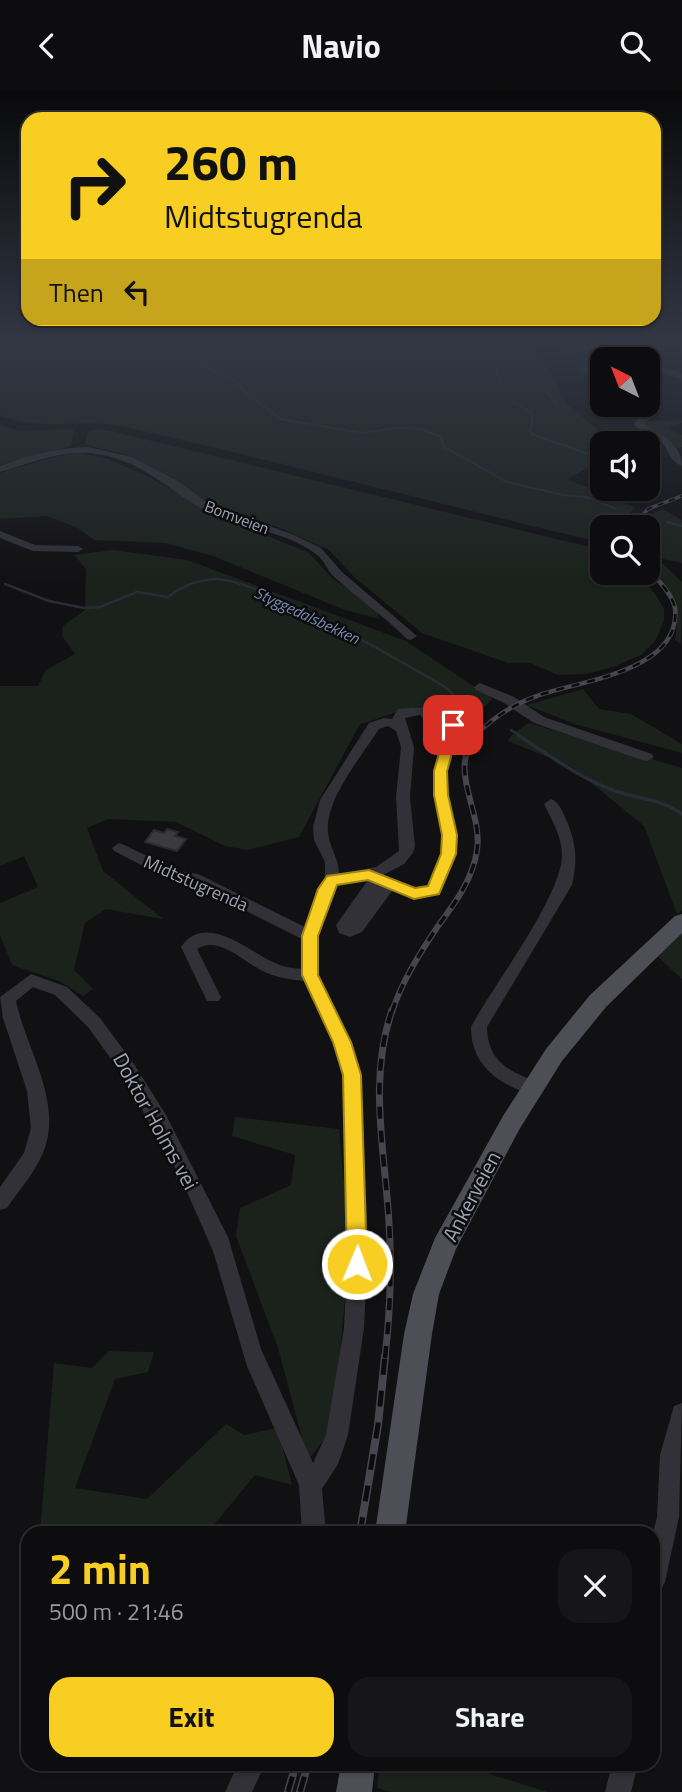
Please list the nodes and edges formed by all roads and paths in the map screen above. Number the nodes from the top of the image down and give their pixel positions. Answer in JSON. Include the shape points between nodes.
{"nodes":[{"id":1,"x":641,"y":423,"type":"edge"},
{"id":2,"x":682,"y":463,"type":"edge"},
{"id":3,"x":0,"y":469,"type":"edge"},
{"id":4,"x":0,"y":534,"type":"edge"},
{"id":5,"x":78,"y":549,"type":"dead end"},
{"id":6,"x":411,"y":636,"type":"dead end"},
{"id":7,"x":480,"y":687,"type":"dead end"},
{"id":8,"x":453,"y":725,"type":"dead end"},
{"id":9,"x":399,"y":726,"type":"junction"},
{"id":10,"x":647,"y":757,"type":"dead end"},
{"id":11,"x":440,"y":771,"type":"junction"},
{"id":12,"x":551,"y":804,"type":"dead end"},
{"id":13,"x":119,"y":848,"type":"dead end"},
{"id":14,"x":332,"y":880,"type":"junction"},
{"id":15,"x":378,"y":880,"type":"junction"},
{"id":16,"x":682,"y":921,"type":"edge"},
{"id":17,"x":310,"y":936,"type":"junction"},
{"id":18,"x":310,"y":975,"type":"junction"},
{"id":19,"x":213,"y":997,"type":"dead end"},
{"id":20,"x":532,"y":1088,"type":"junction"},
{"id":21,"x":0,"y":1202,"type":"edge"},
{"id":22,"x":682,"y":1414,"type":"edge"},
{"id":23,"x":310,"y":1487,"type":"junction"},
{"id":24,"x":313,"y":1526,"type":"edge"},
{"id":25,"x":391,"y":1526,"type":"edge"},
{"id":26,"x":660,"y":1552,"type":"edge"},
{"id":27,"x":248,"y":1771,"type":"edge"},
{"id":28,"x":357,"y":1771,"type":"edge"},
{"id":29,"x":623,"y":1771,"type":"edge"},
{"id":30,"x":238,"y":1792,"type":"edge"},
{"id":31,"x":354,"y":1792,"type":"edge"},
{"id":32,"x":618,"y":1792,"type":"edge"}],
"edges":[{"from":1,"to":2,"type":"street","via":[[665,439]]},
{"from":3,"to":6,"type":"street","name":"Bomveien","via":[[28,457],[64,451],[97,450],[117,456],[171,481],[210,509],[321,552],[332,568]]},
{"from":4,"to":5,"type":"street","via":[[33,548]]},
{"from":7,"to":10,"type":"street","via":[[539,720]]},
{"from":8,"to":11,"type":"street"},
{"from":9,"to":11,"type":"street","via":[[403,712],[423,711],[429,716],[442,741]]},
{"from":9,"to":14,"type":"street","via":[[380,722],[374,726],[327,800],[320,827],[332,862]]},
{"from":9,"to":15,"type":"street","via":[[407,739],[403,795],[408,847]]},
{"from":11,"to":15,"type":"street","via":[[450,835],[449,854],[434,890],[414,894]]},
{"from":12,"to":20,"type":"street","via":[[572,860],[564,885],[479,1027],[478,1044],[495,1069]]},
{"from":13,"to":17,"type":"street","name":"Midtstugrenda","via":[[176,876],[193,878]]},
{"from":14,"to":15,"type":"street"},
{"from":14,"to":17,"type":"street"},
{"from":16,"to":20,"type":"main road","name":"Ankerveien","via":[[587,1014]]},
{"from":17,"to":18,"type":"street"},
{"from":18,"to":19,"type":"street","via":[[271,969],[218,938],[196,940],[188,947]]},
{"from":18,"to":23,"type":"street","via":[[342,1042],[352,1075],[358,1243],[354,1328],[337,1435]]},
{"from":20,"to":25,"type":"main road","name":"Ankerveien","via":[[459,1216],[429,1286]]},
{"from":21,"to":23,"type":"street","name":"Doktor Holms vei","via":[[25,1170],[41,1127],[32,1076],[7,999],[20,986],[34,982],[61,993],[83,1010],[113,1044],[146,1098],[218,1236],[251,1350]]},
{"from":22,"to":26,"type":"street","via":[[671,1455],[668,1517]]},
{"from":23,"to":24,"type":"street","name":"Doktor Holms vei"},
{"from":27,"to":30,"type":"street"},
{"from":28,"to":31,"type":"main road"},
{"from":29,"to":32,"type":"street"}]}
